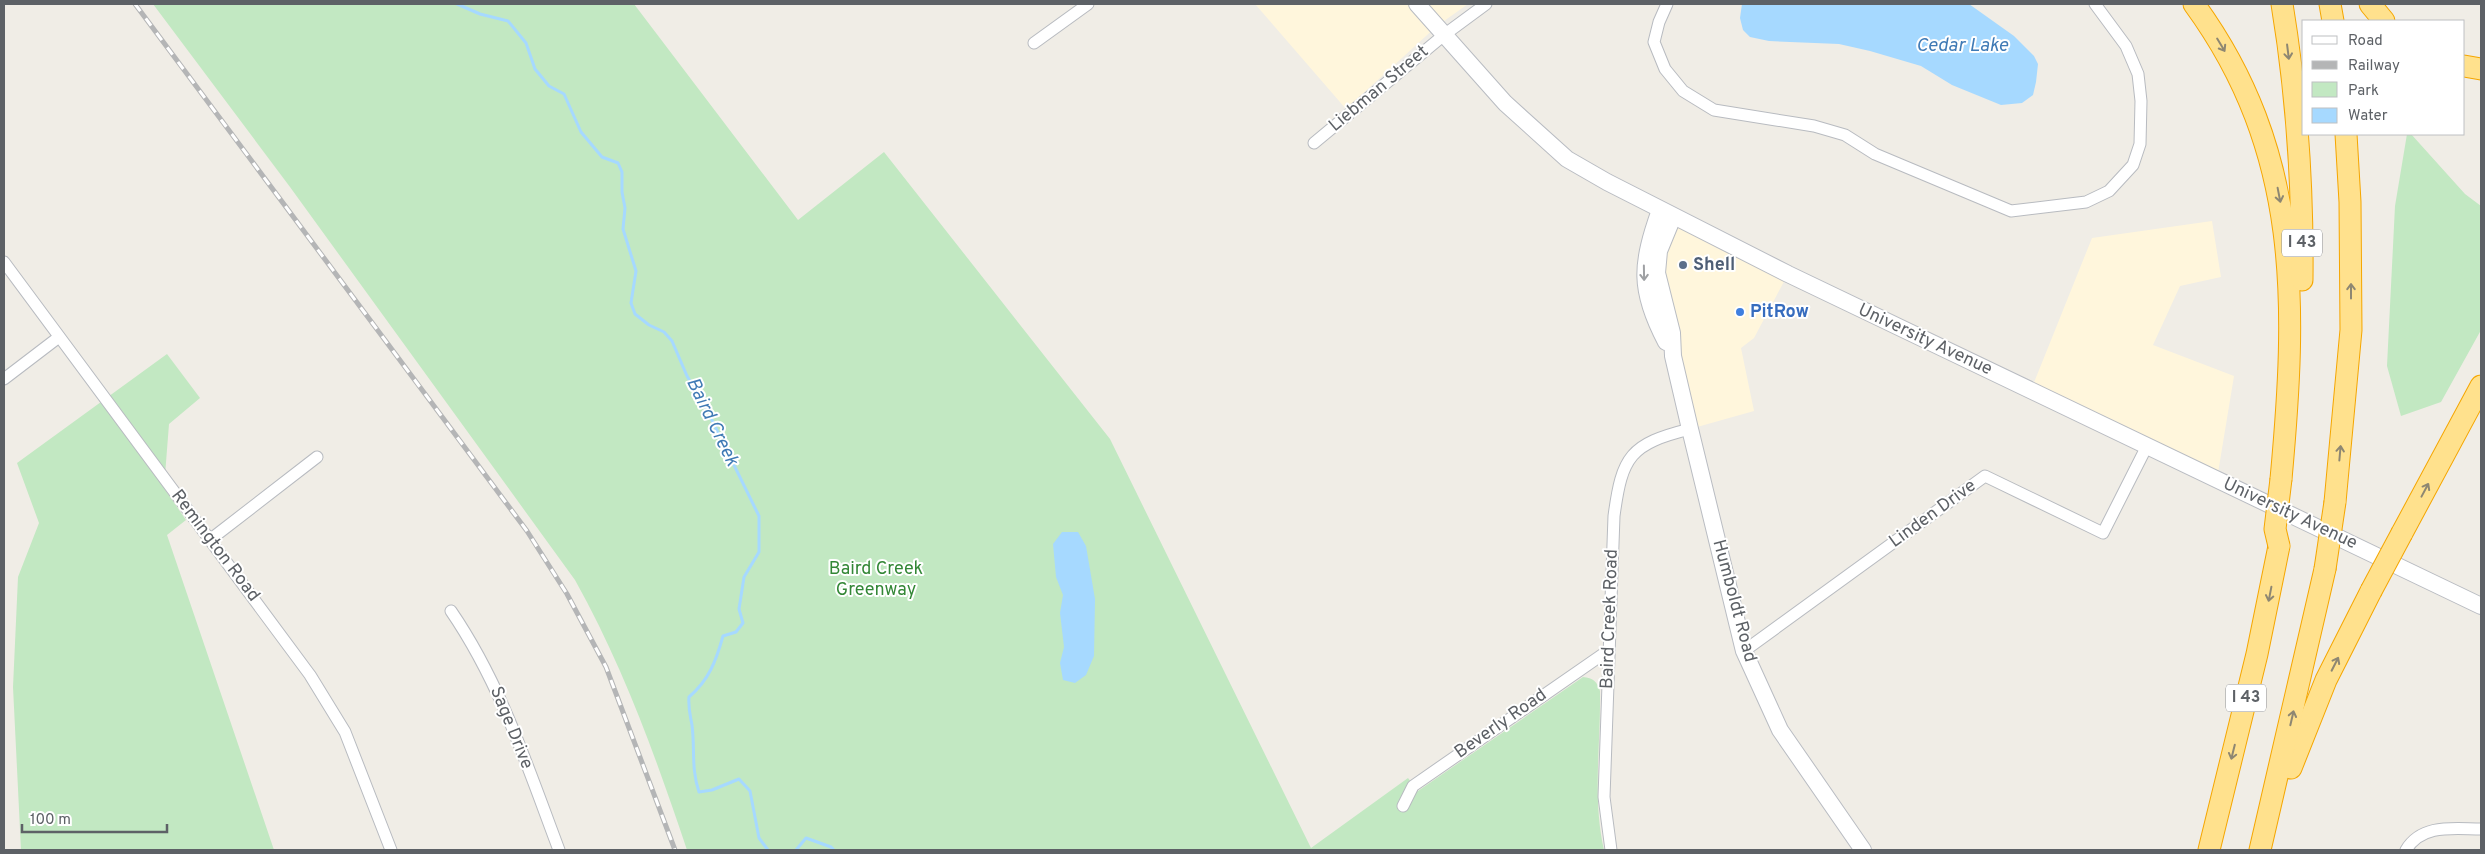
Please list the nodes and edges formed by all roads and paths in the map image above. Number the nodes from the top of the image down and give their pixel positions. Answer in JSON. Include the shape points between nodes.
{"nodes":[{"id":1,"x":1088,"y":4,"type":"edge"},
{"id":2,"x":1417,"y":4,"type":"edge"},
{"id":3,"x":1486,"y":4,"type":"edge"},
{"id":4,"x":1667,"y":4,"type":"edge"},
{"id":5,"x":2095,"y":4,"type":"edge"},
{"id":6,"x":2194,"y":4,"type":"edge"},
{"id":7,"x":2282,"y":4,"type":"edge"},
{"id":8,"x":2330,"y":4,"type":"edge"},
{"id":9,"x":2370,"y":4,"type":"edge"},
{"id":10,"x":2333,"y":20,"type":"edge"},
{"id":11,"x":2383,"y":20,"type":"edge"},
{"id":12,"x":1444,"y":35,"type":"junction"},
{"id":13,"x":1034,"y":43,"type":"dead end"},
{"id":14,"x":2465,"y":66,"type":"edge"},
{"id":15,"x":2481,"y":69,"type":"edge"},
{"id":16,"x":2346,"y":135,"type":"edge"},
{"id":17,"x":1314,"y":143,"type":"dead end"},
{"id":18,"x":1667,"y":213,"type":"junction"},
{"id":19,"x":4,"y":262,"type":"edge"},
{"id":20,"x":59,"y":337,"type":"junction"},
{"id":21,"x":4,"y":378,"type":"edge"},
{"id":22,"x":2481,"y":386,"type":"edge"},
{"id":23,"x":1690,"y":429,"type":"junction"},
{"id":24,"x":2147,"y":446,"type":"junction"},
{"id":25,"x":317,"y":457,"type":"dead end"},
{"id":26,"x":2285,"y":481,"type":"junction"},
{"id":27,"x":211,"y":539,"type":"junction"},
{"id":28,"x":2481,"y":606,"type":"edge"},
{"id":29,"x":452,"y":611,"type":"dead end"},
{"id":30,"x":1609,"y":650,"type":"junction"},
{"id":31,"x":1744,"y":651,"type":"junction"},
{"id":32,"x":1403,"y":806,"type":"dead end"},
{"id":33,"x":2267,"y":820,"type":"junction"},
{"id":34,"x":2481,"y":830,"type":"edge"},
{"id":35,"x":391,"y":850,"type":"edge"},
{"id":36,"x":559,"y":850,"type":"edge"},
{"id":37,"x":1611,"y":850,"type":"edge"},
{"id":38,"x":1863,"y":850,"type":"edge"},
{"id":39,"x":2209,"y":850,"type":"edge"},
{"id":40,"x":2260,"y":850,"type":"edge"},
{"id":41,"x":2406,"y":850,"type":"edge"}],
"edges":[{"from":1,"to":13,"type":"street"},
{"from":2,"to":12,"type":"main road","name":"University Avenue"},
{"from":3,"to":12,"type":"street","name":"Liebman Street"},
{"from":4,"to":5,"type":"street","via":[[1658,22],[1654,42],[1665,69],[1683,91],[1714,110],[1814,126],[1845,135],[1875,154],[2011,211],[2086,202],[2109,191],[2133,165],[2140,144],[2138,74],[2126,46]]},
{"from":6,"to":26,"type":"highway","one_way":true,"via":[[2227,55],[2242,86],[2261,131],[2278,190],[2286,236],[2290,300]]},
{"from":7,"to":26,"type":"highway","number":"I 43","one_way":true,"via":[[2293,93],[2302,215],[2301,341]]},
{"from":8,"to":10,"type":"highway"},
{"from":9,"to":11,"type":"highway"},
{"from":12,"to":17,"type":"street","name":"Liebman Street"},
{"from":12,"to":18,"type":"main road","name":"University Avenue","via":[[1504,103],[1567,159]]},
{"from":14,"to":15,"type":"highway"},
{"from":33,"to":16,"type":"highway","one_way":true,"bridge":true,"via":[[2325,569],[2335,502],[2352,330]]},
{"from":18,"to":23,"type":"main road","name":"Humboldt Road","via":[[1657,273]]},
{"from":18,"to":24,"type":"main road","name":"University Avenue"},
{"from":19,"to":20,"type":"street","name":"Remington Road"},
{"from":20,"to":21,"type":"street"},
{"from":20,"to":27,"type":"street","name":"Remington Road"},
{"from":33,"to":22,"type":"highway","one_way":true,"bridge":true,"via":[[2282,793],[2326,680]]},
{"from":23,"to":30,"type":"street","name":"Baird Creek Road","via":[[1661,436],[1641,447],[1622,474],[1614,516]]},
{"from":23,"to":31,"type":"main road","name":"Humboldt Road"},
{"from":24,"to":28,"type":"main road","name":"University Avenue"},
{"from":24,"to":31,"type":"street","name":"Linden Drive","via":[[2103,533],[1985,476]]},
{"from":25,"to":27,"type":"street"},
{"from":26,"to":39,"type":"highway","number":"I 43","one_way":true,"via":[[2279,546]]},
{"from":27,"to":35,"type":"street","name":"Remington Road","via":[[310,675],[344,732]]},
{"from":29,"to":36,"type":"street","name":"Sage Drive","via":[[484,663],[499,696]]},
{"from":30,"to":32,"type":"street","name":"Beverly Road","via":[[1413,786]]},
{"from":30,"to":37,"type":"street","name":"Baird Creek Road","via":[[1604,797]]},
{"from":31,"to":38,"type":"main road","name":"Humboldt Road","via":[[1780,730]]},
{"from":33,"to":40,"type":"highway"},
{"from":34,"to":41,"type":"street","via":[[2432,830],[2416,839]]}]}
